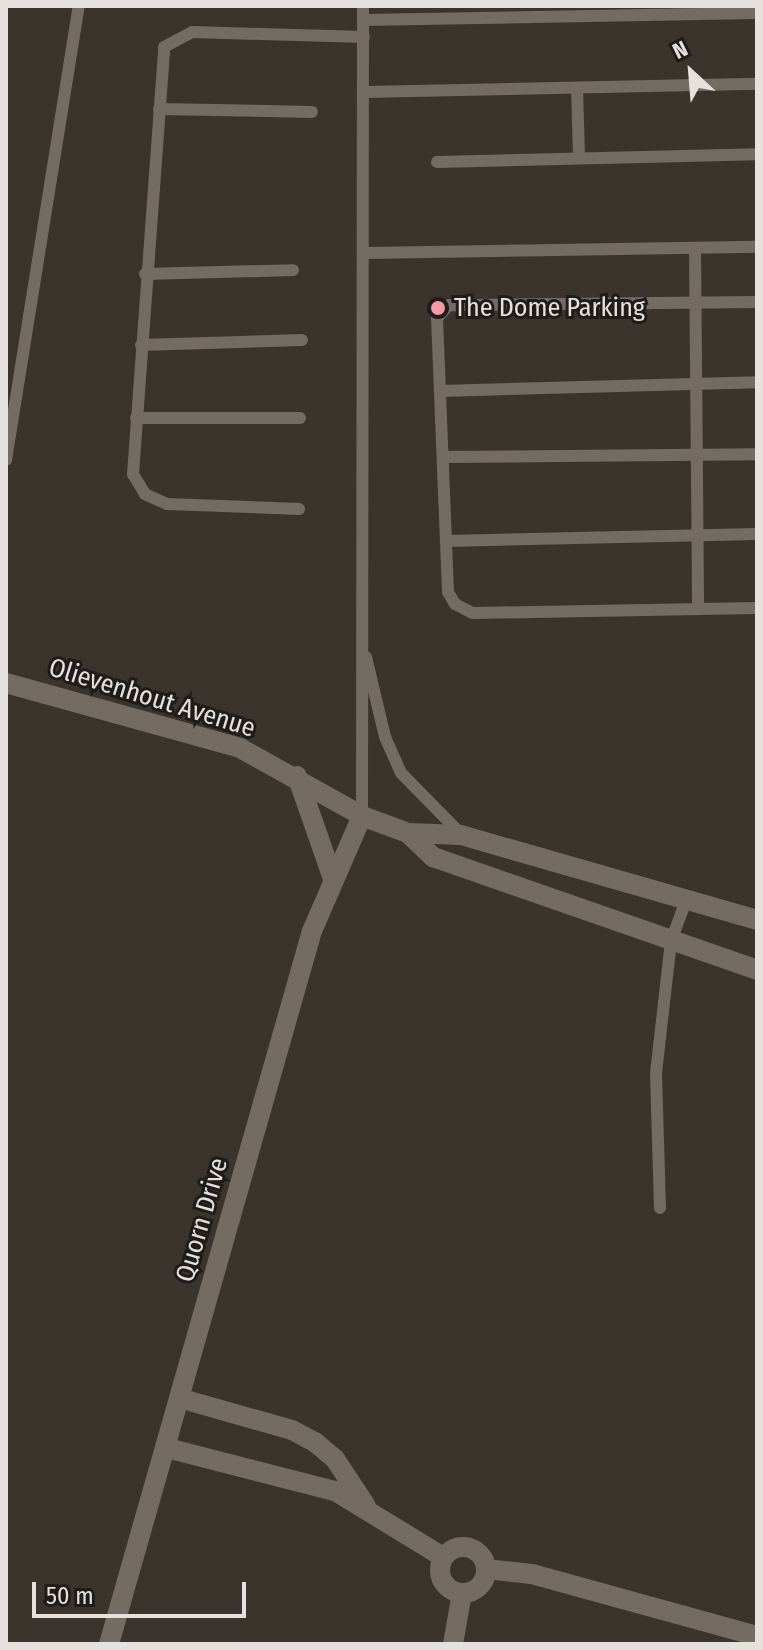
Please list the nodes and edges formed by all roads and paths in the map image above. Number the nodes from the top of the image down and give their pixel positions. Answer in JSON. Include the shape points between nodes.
{"nodes":[{"id":1,"x":79,"y":6,"type":"edge"},
{"id":2,"x":363,"y":6,"type":"edge"},
{"id":3,"x":757,"y":13,"type":"edge"},
{"id":4,"x":363,"y":20,"type":"junction"},
{"id":5,"x":364,"y":37,"type":"junction"},
{"id":6,"x":757,"y":84,"type":"edge"},
{"id":7,"x":577,"y":88,"type":"junction"},
{"id":8,"x":364,"y":92,"type":"junction"},
{"id":9,"x":159,"y":109,"type":"junction"},
{"id":10,"x":312,"y":112,"type":"dead end"},
{"id":11,"x":757,"y":154,"type":"edge"},
{"id":12,"x":579,"y":157,"type":"junction"},
{"id":13,"x":437,"y":162,"type":"dead end"},
{"id":14,"x":757,"y":247,"type":"edge"},
{"id":15,"x":695,"y":248,"type":"junction"},
{"id":16,"x":366,"y":253,"type":"junction"},
{"id":17,"x":293,"y":270,"type":"dead end"},
{"id":18,"x":145,"y":274,"type":"junction"},
{"id":19,"x":757,"y":302,"type":"edge"},
{"id":20,"x":697,"y":303,"type":"junction"},
{"id":21,"x":302,"y":340,"type":"dead end"},
{"id":22,"x":141,"y":345,"type":"junction"},
{"id":23,"x":696,"y":382,"type":"junction"},
{"id":24,"x":757,"y":382,"type":"edge"},
{"id":25,"x":440,"y":391,"type":"junction"},
{"id":26,"x":136,"y":418,"type":"junction"},
{"id":27,"x":300,"y":418,"type":"dead end"},
{"id":28,"x":697,"y":454,"type":"junction"},
{"id":29,"x":757,"y":454,"type":"edge"},
{"id":30,"x":443,"y":457,"type":"junction"},
{"id":31,"x":6,"y":460,"type":"edge"},
{"id":32,"x":299,"y":509,"type":"dead end"},
{"id":33,"x":757,"y":534,"type":"edge"},
{"id":34,"x":697,"y":535,"type":"junction"},
{"id":35,"x":446,"y":541,"type":"junction"},
{"id":36,"x":757,"y":608,"type":"edge"},
{"id":37,"x":698,"y":609,"type":"junction"},
{"id":38,"x":364,"y":646,"type":"junction"},
{"id":39,"x":6,"y":683,"type":"edge"},
{"id":40,"x":297,"y":776,"type":"junction"},
{"id":41,"x":362,"y":816,"type":"junction"},
{"id":42,"x":408,"y":833,"type":"junction"},
{"id":43,"x":461,"y":835,"type":"junction"},
{"id":44,"x":332,"y":876,"type":"junction"},
{"id":45,"x":687,"y":898,"type":"junction"},
{"id":46,"x":757,"y":920,"type":"edge"},
{"id":47,"x":671,"y":941,"type":"junction"},
{"id":48,"x":757,"y":970,"type":"edge"},
{"id":49,"x":660,"y":1208,"type":"dead end"},
{"id":50,"x":179,"y":1398,"type":"junction"},
{"id":51,"x":167,"y":1448,"type":"junction"},
{"id":52,"x":366,"y":1506,"type":"junction"},
{"id":53,"x":443,"y":1557,"type":"junction"},
{"id":54,"x":486,"y":1569,"type":"junction"},
{"id":55,"x":462,"y":1593,"type":"junction"},
{"id":56,"x":757,"y":1636,"type":"edge"},
{"id":57,"x":109,"y":1644,"type":"edge"},
{"id":58,"x":453,"y":1644,"type":"edge"}],
"edges":[{"from":1,"to":31,"type":"lane"},
{"from":2,"to":4,"type":"lane"},
{"from":3,"to":4,"type":"lane"},
{"from":4,"to":5,"type":"lane"},
{"from":5,"to":8,"type":"lane"},
{"from":5,"to":9,"type":"lane","via":[[181,35],[164,47]]},
{"from":6,"to":7,"type":"lane"},
{"from":7,"to":8,"type":"lane"},
{"from":7,"to":12,"type":"lane"},
{"from":8,"to":16,"type":"lane"},
{"from":9,"to":10,"type":"lane"},
{"from":9,"to":18,"type":"lane"},
{"from":11,"to":12,"type":"lane"},
{"from":12,"to":13,"type":"lane"},
{"from":14,"to":15,"type":"lane"},
{"from":15,"to":16,"type":"lane"},
{"from":15,"to":20,"type":"lane"},
{"from":16,"to":38,"type":"lane"},
{"from":17,"to":18,"type":"lane"},
{"from":18,"to":22,"type":"lane"},
{"from":19,"to":20,"type":"lane"},
{"from":20,"to":23,"type":"lane"},
{"from":20,"to":25,"type":"lane","via":[[445,306],[437,318]]},
{"from":21,"to":22,"type":"lane"},
{"from":22,"to":26,"type":"lane"},
{"from":23,"to":24,"type":"lane"},
{"from":23,"to":25,"type":"lane"},
{"from":23,"to":28,"type":"lane"},
{"from":25,"to":30,"type":"lane"},
{"from":26,"to":27,"type":"lane"},
{"from":26,"to":32,"type":"lane","via":[[133,474],[156,501]]},
{"from":28,"to":29,"type":"lane"},
{"from":28,"to":30,"type":"lane"},
{"from":28,"to":34,"type":"lane"},
{"from":30,"to":35,"type":"lane"},
{"from":33,"to":34,"type":"lane"},
{"from":34,"to":35,"type":"lane"},
{"from":34,"to":37,"type":"lane"},
{"from":35,"to":37,"type":"lane","via":[[448,592],[463,610]]},
{"from":36,"to":37,"type":"lane"},
{"from":38,"to":41,"type":"lane","via":[[358,704]]},
{"from":38,"to":43,"type":"lane","via":[[385,737],[401,773]]},
{"from":39,"to":40,"type":"street","name":"Olievenhout Avenue","via":[[185,729]]},
{"from":40,"to":41,"type":"street","name":"Olievenhout Avenue"},
{"from":40,"to":44,"type":"street"},
{"from":41,"to":42,"type":"street","name":"Olievenhout Avenue"},
{"from":41,"to":44,"type":"street","name":"Quorn Drive"},
{"from":42,"to":43,"type":"street","name":"Olievenhout Avenue"},
{"from":42,"to":47,"type":"street","name":"Olievenhout Avenue","via":[[433,857]]},
{"from":43,"to":45,"type":"street","name":"Olievenhout Avenue"},
{"from":44,"to":50,"type":"street","name":"Quorn Drive"},
{"from":45,"to":46,"type":"street","name":"Olievenhout Avenue"},
{"from":45,"to":47,"type":"lane"},
{"from":47,"to":48,"type":"street","name":"Olievenhout Avenue"},
{"from":47,"to":49,"type":"lane","via":[[656,1073]]},
{"from":50,"to":51,"type":"street","name":"Quorn Drive"},
{"from":50,"to":52,"type":"street","via":[[292,1430],[316,1443],[335,1459]]},
{"from":51,"to":52,"type":"street","via":[[303,1479]]},
{"from":51,"to":57,"type":"street","name":"Quorn Drive"},
{"from":52,"to":53,"type":"street"},
{"from":53,"to":54,"type":"street","via":[[455,1548],[470,1547],[482,1555]]},
{"from":53,"to":55,"type":"street","via":[[442,1580]]},
{"from":54,"to":55,"type":"street","via":[[477,1588]]},
{"from":54,"to":56,"type":"street","via":[[532,1574]]},
{"from":55,"to":58,"type":"street"}]}
